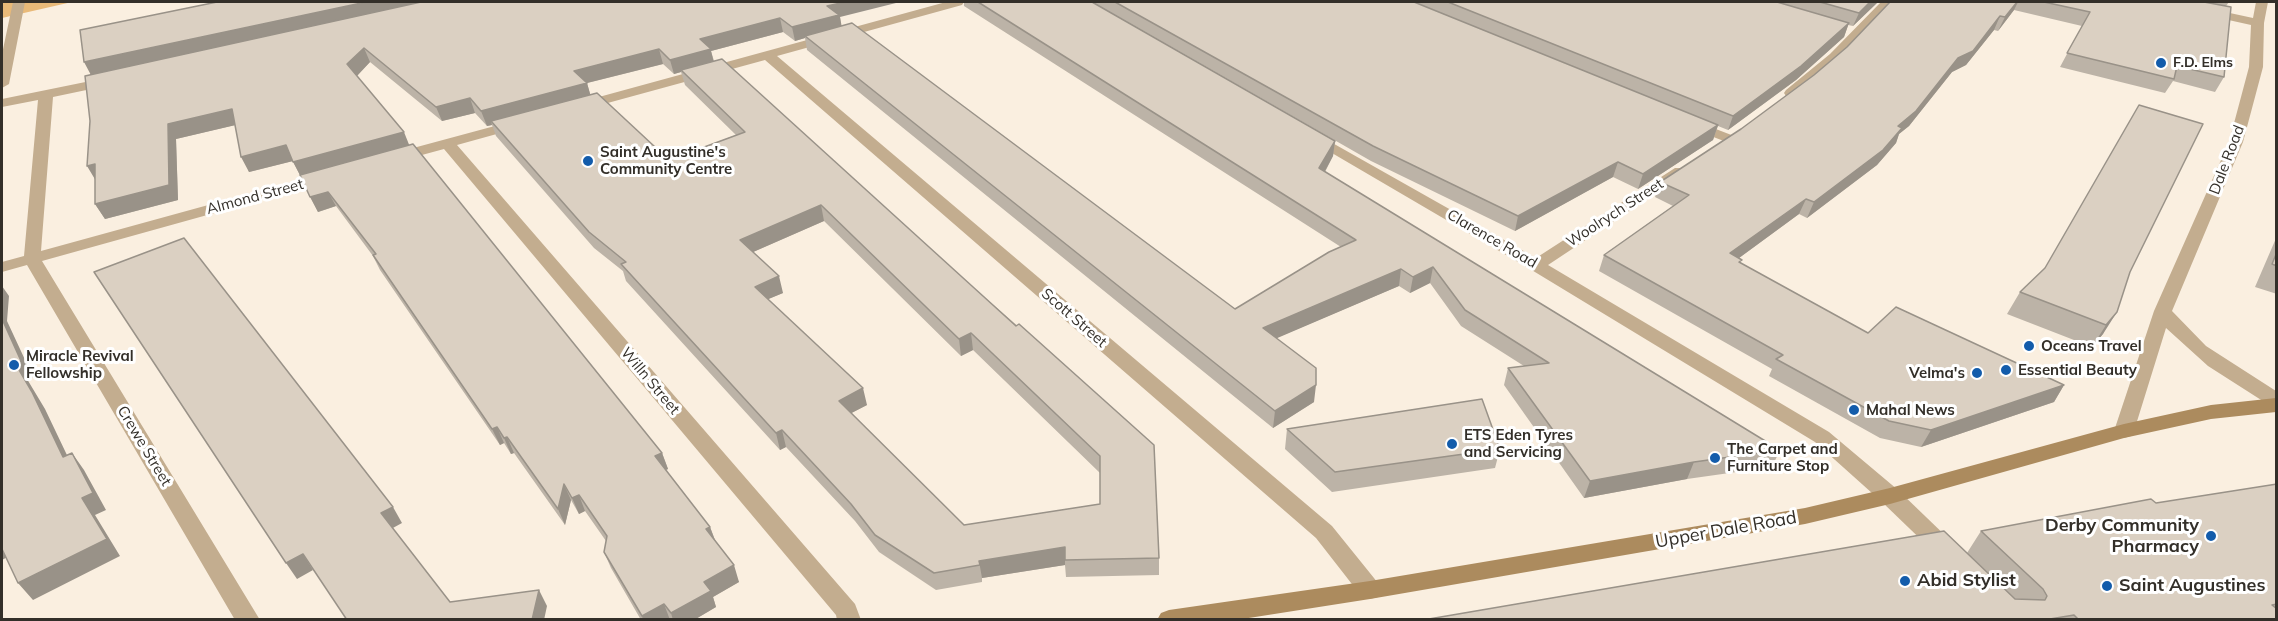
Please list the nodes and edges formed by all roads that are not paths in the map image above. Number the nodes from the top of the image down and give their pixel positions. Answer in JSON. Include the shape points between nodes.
{"nodes":[{"id":1,"x":19,"y":2,"type":"edge"},
{"id":2,"x":958,"y":2,"type":"edge"},
{"id":3,"x":1887,"y":2,"type":"edge"},
{"id":4,"x":2165,"y":2,"type":"edge"},
{"id":5,"x":2262,"y":2,"type":"edge"},
{"id":6,"x":2258,"y":23,"type":"junction"},
{"id":7,"x":768,"y":55,"type":"junction"},
{"id":8,"x":126,"y":77,"type":"edge"},
{"id":9,"x":2,"y":84,"type":"edge"},
{"id":10,"x":46,"y":95,"type":"junction"},
{"id":11,"x":2,"y":103,"type":"edge"},
{"id":12,"x":1775,"y":105,"type":"edge"},
{"id":13,"x":573,"y":109,"type":"edge"},
{"id":14,"x":527,"y":121,"type":"edge"},
{"id":15,"x":1685,"y":121,"type":"edge"},
{"id":16,"x":1298,"y":127,"type":"edge"},
{"id":17,"x":447,"y":143,"type":"junction"},
{"id":18,"x":1710,"y":151,"type":"edge"},
{"id":19,"x":378,"y":163,"type":"edge"},
{"id":20,"x":1691,"y":164,"type":"edge"},
{"id":21,"x":343,"y":172,"type":"edge"},
{"id":22,"x":32,"y":259,"type":"junction"},
{"id":23,"x":1536,"y":265,"type":"junction"},
{"id":24,"x":2,"y":267,"type":"edge"},
{"id":25,"x":2163,"y":311,"type":"junction"},
{"id":26,"x":2277,"y":400,"type":"edge"},
{"id":27,"x":2277,"y":405,"type":"edge"},
{"id":28,"x":2124,"y":431,"type":"junction"},
{"id":29,"x":1890,"y":496,"type":"junction"},
{"id":30,"x":1958,"y":562,"type":"edge"},
{"id":31,"x":1370,"y":590,"type":"junction"},
{"id":32,"x":1183,"y":619,"type":"edge"},
{"id":33,"x":248,"y":620,"type":"edge"},
{"id":34,"x":849,"y":620,"type":"edge"}],
"edges":[{"from":1,"to":9,"type":"street"},
{"from":2,"to":7,"type":"street"},
{"from":3,"to":12,"type":"street","via":[[1851,33],[1834,57]]},
{"from":4,"to":6,"type":"street"},
{"from":5,"to":6,"type":"street","name":"Dale Road"},
{"from":6,"to":25,"type":"street","name":"Dale Road","via":[[2256,67],[2236,142]]},
{"from":7,"to":13,"type":"street"},
{"from":7,"to":31,"type":"street","name":"Scott Street","via":[[1324,532]]},
{"from":8,"to":10,"type":"street"},
{"from":10,"to":11,"type":"street"},
{"from":10,"to":22,"type":"street"},
{"from":14,"to":17,"type":"street"},
{"from":15,"to":18,"type":"street","via":[[1734,136]]},
{"from":16,"to":23,"type":"street","name":"Clarence Road"},
{"from":17,"to":19,"type":"street"},
{"from":17,"to":34,"type":"street","name":"Willn Street","via":[[847,611]]},
{"from":20,"to":23,"type":"street","name":"Woolrych Street"},
{"from":21,"to":22,"type":"street","name":"Almond Street"},
{"from":22,"to":24,"type":"street","name":"Almond Street"},
{"from":22,"to":33,"type":"street","name":"Crewe Street"},
{"from":23,"to":29,"type":"street","name":"Clarence Road","via":[[1822,437]]},
{"from":25,"to":26,"type":"street","via":[[2176,330],[2198,349]]},
{"from":25,"to":28,"type":"street","name":"Dale Road"},
{"from":27,"to":28,"type":"street","name":"Upper Dale Road","via":[[2211,412]]},
{"from":28,"to":29,"type":"street","name":"Upper Dale Road"},
{"from":29,"to":30,"type":"street","name":"Clarence Road"},
{"from":29,"to":31,"type":"street","name":"Upper Dale Road","via":[[1804,516]]},
{"from":31,"to":32,"type":"street","name":"Upper Dale Road"}]}
